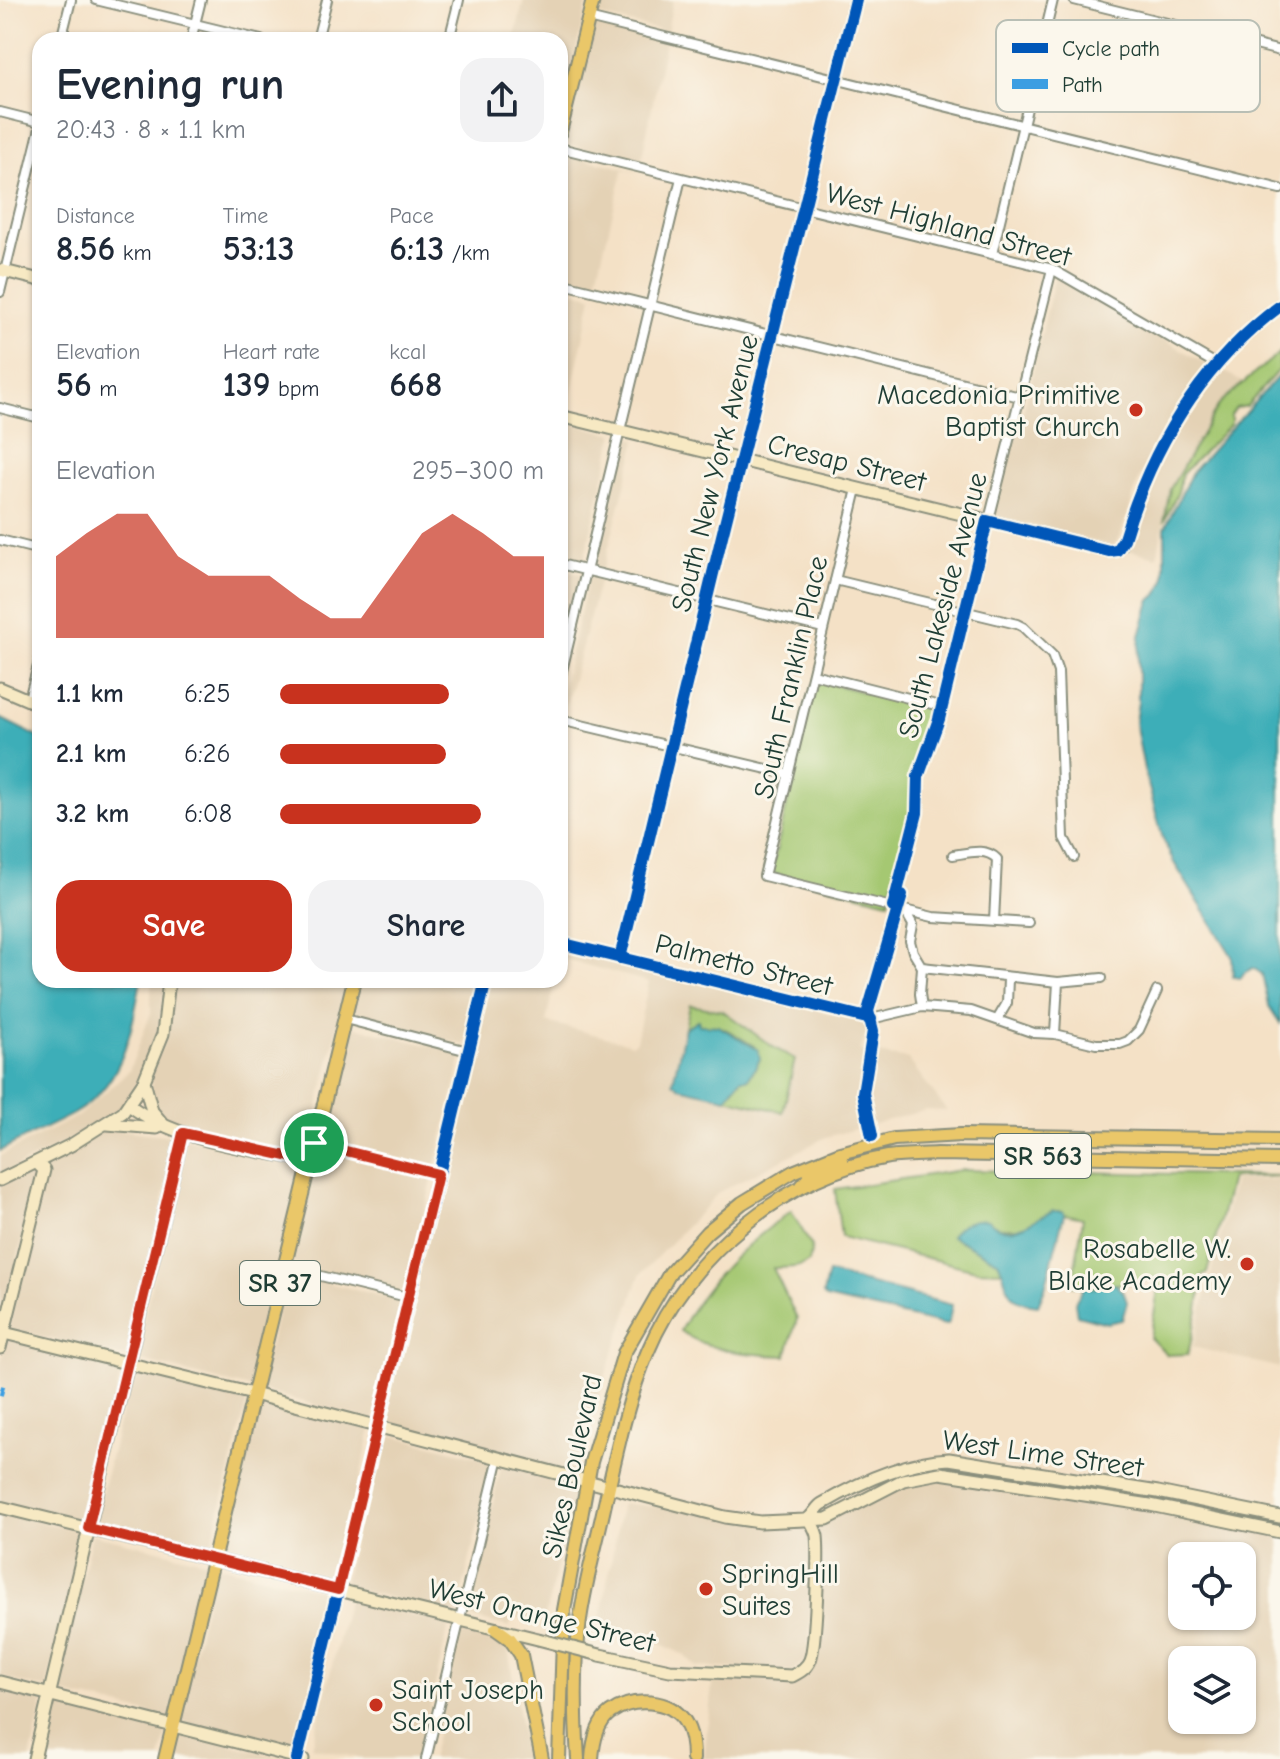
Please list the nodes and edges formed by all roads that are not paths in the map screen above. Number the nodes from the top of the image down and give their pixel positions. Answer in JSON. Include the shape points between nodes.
{"nodes":[{"id":1,"x":71,"y":0,"type":"edge"},
{"id":2,"x":96,"y":0,"type":"edge"},
{"id":3,"x":201,"y":0,"type":"edge"},
{"id":4,"x":327,"y":0,"type":"edge"},
{"id":5,"x":459,"y":0,"type":"edge"},
{"id":6,"x":593,"y":0,"type":"edge"},
{"id":7,"x":856,"y":0,"type":"edge"},
{"id":8,"x":1053,"y":0,"type":"edge"},
{"id":9,"x":1074,"y":0,"type":"edge"},
{"id":10,"x":1095,"y":2,"type":"edge"},
{"id":11,"x":588,"y":18,"type":"junction"},
{"id":12,"x":1048,"y":20,"type":"edge"},
{"id":13,"x":1163,"y":20,"type":"edge"},
{"id":14,"x":195,"y":24,"type":"junction"},
{"id":15,"x":63,"y":32,"type":"edge"},
{"id":16,"x":193,"y":32,"type":"edge"},
{"id":17,"x":228,"y":32,"type":"edge"},
{"id":18,"x":319,"y":32,"type":"edge"},
{"id":19,"x":451,"y":32,"type":"edge"},
{"id":20,"x":1260,"y":46,"type":"edge"},
{"id":21,"x":1280,"y":51,"type":"edge"},
{"id":22,"x":836,"y":79,"type":"junction"},
{"id":23,"x":568,"y":99,"type":"edge"},
{"id":24,"x":0,"y":112,"type":"edge"},
{"id":25,"x":1027,"y":112,"type":"edge"},
{"id":26,"x":32,"y":122,"type":"edge"},
{"id":27,"x":1024,"y":125,"type":"junction"},
{"id":28,"x":568,"y":150,"type":"edge"},
{"id":29,"x":32,"y":156,"type":"edge"},
{"id":30,"x":681,"y":178,"type":"junction"},
{"id":31,"x":1280,"y":189,"type":"edge"},
{"id":32,"x":804,"y":207,"type":"junction"},
{"id":33,"x":992,"y":254,"type":"junction"},
{"id":34,"x":1052,"y":269,"type":"junction"},
{"id":35,"x":2,"y":271,"type":"edge"},
{"id":36,"x":32,"y":278,"type":"edge"},
{"id":37,"x":568,"y":285,"type":"edge"},
{"id":38,"x":0,"y":292,"type":"edge"},
{"id":39,"x":650,"y":305,"type":"junction"},
{"id":40,"x":1280,"y":306,"type":"edge"},
{"id":41,"x":772,"y":335,"type":"junction"},
{"id":42,"x":1216,"y":364,"type":"junction"},
{"id":43,"x":1020,"y":397,"type":"junction"},
{"id":44,"x":0,"y":408,"type":"edge"},
{"id":45,"x":32,"y":416,"type":"edge"},
{"id":46,"x":568,"y":418,"type":"edge"},
{"id":47,"x":619,"y":431,"type":"junction"},
{"id":48,"x":741,"y":461,"type":"junction"},
{"id":49,"x":857,"y":489,"type":"junction"},
{"id":50,"x":987,"y":521,"type":"junction"},
{"id":51,"x":0,"y":540,"type":"edge"},
{"id":52,"x":32,"y":548,"type":"edge"},
{"id":53,"x":568,"y":566,"type":"edge"},
{"id":54,"x":586,"y":570,"type":"junction"},
{"id":55,"x":835,"y":580,"type":"junction"},
{"id":56,"x":707,"y":599,"type":"junction"},
{"id":57,"x":965,"y":611,"type":"junction"},
{"id":58,"x":823,"y":628,"type":"junction"},
{"id":59,"x":568,"y":645,"type":"edge"},
{"id":60,"x":813,"y":674,"type":"junction"},
{"id":61,"x":0,"y":688,"type":"edge"},
{"id":62,"x":32,"y":701,"type":"edge"},
{"id":63,"x":940,"y":706,"type":"junction"},
{"id":64,"x":568,"y":722,"type":"edge"},
{"id":65,"x":672,"y":746,"type":"junction"},
{"id":66,"x":788,"y":774,"type":"junction"},
{"id":67,"x":953,"y":855,"type":"dead end"},
{"id":68,"x":1074,"y":857,"type":"dead end"},
{"id":69,"x":893,"y":907,"type":"junction"},
{"id":70,"x":905,"y":911,"type":"junction"},
{"id":71,"x":994,"y":921,"type":"junction"},
{"id":72,"x":1029,"y":923,"type":"dead end"},
{"id":73,"x":568,"y":945,"type":"edge"},
{"id":74,"x":620,"y":958,"type":"junction"},
{"id":75,"x":922,"y":967,"type":"junction"},
{"id":76,"x":1102,"y":978,"type":"dead end"},
{"id":77,"x":1008,"y":979,"type":"junction"},
{"id":78,"x":1058,"y":982,"type":"junction"},
{"id":79,"x":168,"y":988,"type":"edge"},
{"id":80,"x":352,"y":988,"type":"edge"},
{"id":81,"x":484,"y":988,"type":"edge"},
{"id":82,"x":1157,"y":991,"type":"dead end"},
{"id":83,"x":922,"y":1007,"type":"junction"},
{"id":84,"x":345,"y":1019,"type":"junction"},
{"id":85,"x":997,"y":1020,"type":"junction"},
{"id":86,"x":1055,"y":1034,"type":"junction"},
{"id":87,"x":468,"y":1051,"type":"junction"},
{"id":88,"x":144,"y":1081,"type":"junction"},
{"id":89,"x":129,"y":1105,"type":"junction"},
{"id":90,"x":107,"y":1123,"type":"junction"},
{"id":91,"x":170,"y":1130,"type":"junction"},
{"id":92,"x":183,"y":1133,"type":"junction"},
{"id":93,"x":1280,"y":1140,"type":"edge"},
{"id":94,"x":314,"y":1143,"type":"junction"},
{"id":95,"x":861,"y":1148,"type":"junction"},
{"id":96,"x":1280,"y":1160,"type":"edge"},
{"id":97,"x":309,"y":1161,"type":"junction"},
{"id":98,"x":37,"y":1163,"type":"junction"},
{"id":99,"x":438,"y":1174,"type":"junction"},
{"id":100,"x":787,"y":1176,"type":"junction"},
{"id":101,"x":0,"y":1180,"type":"edge"},
{"id":102,"x":797,"y":1192,"type":"junction"},
{"id":103,"x":715,"y":1249,"type":"junction"},
{"id":104,"x":284,"y":1267,"type":"junction"},
{"id":105,"x":407,"y":1297,"type":"junction"},
{"id":106,"x":2,"y":1332,"type":"edge"},
{"id":107,"x":0,"y":1348,"type":"edge"},
{"id":108,"x":129,"y":1363,"type":"junction"},
{"id":109,"x":253,"y":1394,"type":"junction"},
{"id":110,"x":376,"y":1426,"type":"junction"},
{"id":111,"x":499,"y":1457,"type":"junction"},
{"id":112,"x":586,"y":1481,"type":"junction"},
{"id":113,"x":609,"y":1487,"type":"junction"},
{"id":114,"x":0,"y":1507,"type":"edge"},
{"id":115,"x":1280,"y":1517,"type":"edge"},
{"id":116,"x":809,"y":1518,"type":"junction"},
{"id":117,"x":88,"y":1528,"type":"junction"},
{"id":118,"x":1280,"y":1532,"type":"edge"},
{"id":119,"x":212,"y":1559,"type":"junction"},
{"id":120,"x":338,"y":1590,"type":"junction"},
{"id":121,"x":460,"y":1620,"type":"junction"},
{"id":122,"x":496,"y":1629,"type":"junction"},
{"id":123,"x":0,"y":1682,"type":"edge"},
{"id":124,"x":49,"y":1694,"type":"junction"},
{"id":125,"x":172,"y":1724,"type":"junction"},
{"id":126,"x":300,"y":1758,"type":"edge"},
{"id":127,"x":34,"y":1759,"type":"edge"},
{"id":128,"x":165,"y":1759,"type":"edge"},
{"id":129,"x":426,"y":1759,"type":"edge"},
{"id":130,"x":542,"y":1759,"type":"edge"},
{"id":131,"x":559,"y":1759,"type":"edge"},
{"id":132,"x":578,"y":1759,"type":"edge"},
{"id":133,"x":592,"y":1759,"type":"edge"},
{"id":134,"x":693,"y":1759,"type":"edge"}],
"edges":[{"from":1,"to":15,"type":"street"},
{"from":2,"to":14,"type":"street"},
{"from":3,"to":14,"type":"street"},
{"from":4,"to":18,"type":"street"},
{"from":5,"to":19,"type":"street"},
{"from":6,"to":11,"type":"main road"},
{"from":7,"to":22,"type":"street","name":"South New York Avenue"},
{"from":8,"to":12,"type":"street"},
{"from":9,"to":10,"type":"street"},
{"from":10,"to":13,"type":"street"},
{"from":11,"to":22,"type":"street"},
{"from":11,"to":23,"type":"main road"},
{"from":14,"to":16,"type":"street"},
{"from":14,"to":17,"type":"street"},
{"from":20,"to":21,"type":"street"},
{"from":22,"to":27,"type":"street"},
{"from":22,"to":32,"type":"street","name":"South New York Avenue"},
{"from":24,"to":26,"type":"street"},
{"from":25,"to":27,"type":"street"},
{"from":27,"to":31,"type":"street"},
{"from":27,"to":33,"type":"street"},
{"from":28,"to":30,"type":"street","name":"West Highland Street"},
{"from":29,"to":35,"type":"street"},
{"from":30,"to":32,"type":"street","name":"West Highland Street"},
{"from":30,"to":39,"type":"street"},
{"from":32,"to":33,"type":"street","name":"West Highland Street"},
{"from":32,"to":41,"type":"street","name":"South New York Avenue"},
{"from":33,"to":34,"type":"street","name":"West Highland Street"},
{"from":34,"to":42,"type":"street","name":"West Highland Street"},
{"from":34,"to":43,"type":"street","name":"South Lakeside Avenue"},
{"from":35,"to":36,"type":"street"},
{"from":35,"to":38,"type":"street"},
{"from":37,"to":39,"type":"street"},
{"from":39,"to":41,"type":"street"},
{"from":39,"to":47,"type":"street"},
{"from":40,"to":42,"type":"street"},
{"from":41,"to":43,"type":"street"},
{"from":41,"to":48,"type":"street","name":"South New York Avenue"},
{"from":42,"to":50,"type":"street","name":"Cresap Street","via":[[1180,411],[1153,459],[1117,550]]},
{"from":43,"to":50,"type":"street","name":"South Lakeside Avenue"},
{"from":44,"to":45,"type":"street"},
{"from":46,"to":47,"type":"street","name":"Cresap Street"},
{"from":47,"to":48,"type":"street","name":"Cresap Street"},
{"from":47,"to":54,"type":"street"},
{"from":48,"to":49,"type":"street","name":"Cresap Street"},
{"from":48,"to":56,"type":"street","name":"South New York Avenue"},
{"from":49,"to":50,"type":"street","name":"Cresap Street"},
{"from":49,"to":55,"type":"street","name":"South Franklin Place"},
{"from":50,"to":57,"type":"street","name":"South Lakeside Avenue"},
{"from":51,"to":52,"type":"street"},
{"from":53,"to":54,"type":"street"},
{"from":54,"to":56,"type":"street"},
{"from":54,"to":59,"type":"street"},
{"from":55,"to":57,"type":"street"},
{"from":55,"to":58,"type":"street","name":"South Franklin Place"},
{"from":56,"to":58,"type":"street"},
{"from":56,"to":65,"type":"street","name":"South New York Avenue"},
{"from":57,"to":63,"type":"street","name":"South Lakeside Avenue"},
{"from":57,"to":68,"type":"street","via":[[1023,627],[1052,655],[1064,838]]},
{"from":58,"to":60,"type":"street","name":"South Franklin Place"},
{"from":60,"to":63,"type":"street"},
{"from":60,"to":66,"type":"street","name":"South Franklin Place"},
{"from":61,"to":62,"type":"street"},
{"from":63,"to":69,"type":"street","name":"South Lakeside Avenue","via":[[918,777],[917,813]]},
{"from":64,"to":65,"type":"street"},
{"from":65,"to":66,"type":"street"},
{"from":65,"to":74,"type":"street","name":"South New York Avenue"},
{"from":66,"to":69,"type":"street","name":"South Franklin Place","via":[[764,876]]},
{"from":67,"to":71,"type":"street","via":[[980,851],[997,859]]},
{"from":69,"to":70,"type":"street"},
{"from":70,"to":71,"type":"street"},
{"from":70,"to":75,"type":"street","via":[[913,925],[913,952]]},
{"from":71,"to":72,"type":"street"},
{"from":73,"to":74,"type":"street","name":"Palmetto Street"},
{"from":74,"to":83,"type":"street","name":"Palmetto Street","via":[[871,1019]]},
{"from":75,"to":77,"type":"street"},
{"from":75,"to":83,"type":"street"},
{"from":76,"to":78,"type":"street"},
{"from":77,"to":78,"type":"street"},
{"from":77,"to":85,"type":"street","via":[[1007,1003]]},
{"from":78,"to":86,"type":"street"},
{"from":79,"to":88,"type":"street","via":[[163,1034]]},
{"from":80,"to":84,"type":"main road","number":"SR 37"},
{"from":81,"to":87,"type":"street"},
{"from":82,"to":86,"type":"street","via":[[1139,1030],[1123,1044]]},
{"from":83,"to":85,"type":"street","via":[[971,1011]]},
{"from":84,"to":87,"type":"street"},
{"from":84,"to":94,"type":"main road","number":"SR 37"},
{"from":85,"to":86,"type":"street"},
{"from":87,"to":99,"type":"street"},
{"from":88,"to":89,"type":"street"},
{"from":88,"to":91,"type":"street","via":[[155,1117]]},
{"from":89,"to":90,"type":"street"},
{"from":89,"to":91,"type":"street"},
{"from":90,"to":91,"type":"street"},
{"from":90,"to":98,"type":"street"},
{"from":91,"to":92,"type":"street"},
{"from":92,"to":97,"type":"street"},
{"from":92,"to":108,"type":"street"},
{"from":93,"to":95,"type":"main road","name":"Sikes Boulevard","number":"SR 563","via":[[961,1135],[894,1139]]},
{"from":94,"to":97,"type":"main road","number":"SR 37"},
{"from":94,"to":99,"type":"street"},
{"from":95,"to":100,"type":"main road","name":"Sikes Boulevard","number":"SR 563"},
{"from":95,"to":102,"type":"main road","via":[[811,1175]]},
{"from":96,"to":102,"type":"main road","name":"Sikes Boulevard","number":"SR 563","via":[[889,1157],[845,1169]]},
{"from":97,"to":104,"type":"main road","number":"SR 37"},
{"from":98,"to":101,"type":"street"},
{"from":98,"to":106,"type":"street","via":[[44,1170]]},
{"from":99,"to":105,"type":"street"},
{"from":100,"to":103,"type":"main road","via":[[774,1195],[716,1241]]},
{"from":100,"to":112,"type":"main road","name":"Sikes Boulevard","number":"SR 563","via":[[707,1232],[670,1273],[624,1353]]},
{"from":102,"to":103,"type":"main road","name":"Sikes Boulevard","number":"SR 563"},
{"from":103,"to":113,"type":"main road","name":"Sikes Boulevard","number":"SR 563","via":[[670,1307],[649,1349]]},
{"from":104,"to":105,"type":"street"},
{"from":104,"to":109,"type":"main road","number":"SR 37"},
{"from":105,"to":110,"type":"street"},
{"from":106,"to":107,"type":"street"},
{"from":106,"to":108,"type":"street"},
{"from":108,"to":109,"type":"street"},
{"from":108,"to":117,"type":"street"},
{"from":109,"to":110,"type":"street"},
{"from":109,"to":119,"type":"main road","number":"SR 37"},
{"from":110,"to":111,"type":"street"},
{"from":110,"to":120,"type":"street"},
{"from":111,"to":112,"type":"street"},
{"from":111,"to":121,"type":"street"},
{"from":112,"to":113,"type":"street"},
{"from":112,"to":131,"type":"main road","name":"Sikes Boulevard","number":"SR 563","via":[[564,1610]]},
{"from":113,"to":116,"type":"street","via":[[725,1517],[760,1522]]},
{"from":113,"to":132,"type":"main road","name":"Sikes Boulevard","number":"SR 563","via":[[580,1618],[575,1672]]},
{"from":114,"to":117,"type":"street","name":"West Orange Street"},
{"from":115,"to":116,"type":"street","name":"West Lime Street","via":[[949,1459],[885,1473],[820,1505]]},
{"from":116,"to":118,"type":"street","via":[[827,1519],[903,1480],[949,1473]]},
{"from":116,"to":122,"type":"street","name":"West Orange Street","bridge":true,"via":[[817,1536],[812,1655],[792,1676],[679,1671]]},
{"from":117,"to":119,"type":"street","name":"West Orange Street"},
{"from":117,"to":124,"type":"street"},
{"from":119,"to":120,"type":"street","name":"West Orange Street"},
{"from":119,"to":125,"type":"main road","number":"SR 37"},
{"from":120,"to":121,"type":"street","name":"West Orange Street"},
{"from":120,"to":126,"type":"street"},
{"from":121,"to":122,"type":"street","name":"West Orange Street"},
{"from":121,"to":129,"type":"street"},
{"from":122,"to":130,"type":"main road","via":[[521,1655]]},
{"from":123,"to":124,"type":"street"},
{"from":124,"to":125,"type":"street"},
{"from":124,"to":127,"type":"street"},
{"from":125,"to":126,"type":"street"},
{"from":125,"to":128,"type":"main road","number":"SR 37"},
{"from":133,"to":134,"type":"main road","via":[[596,1733],[608,1714],[644,1702],[667,1706],[684,1720],[693,1741]]}]}
